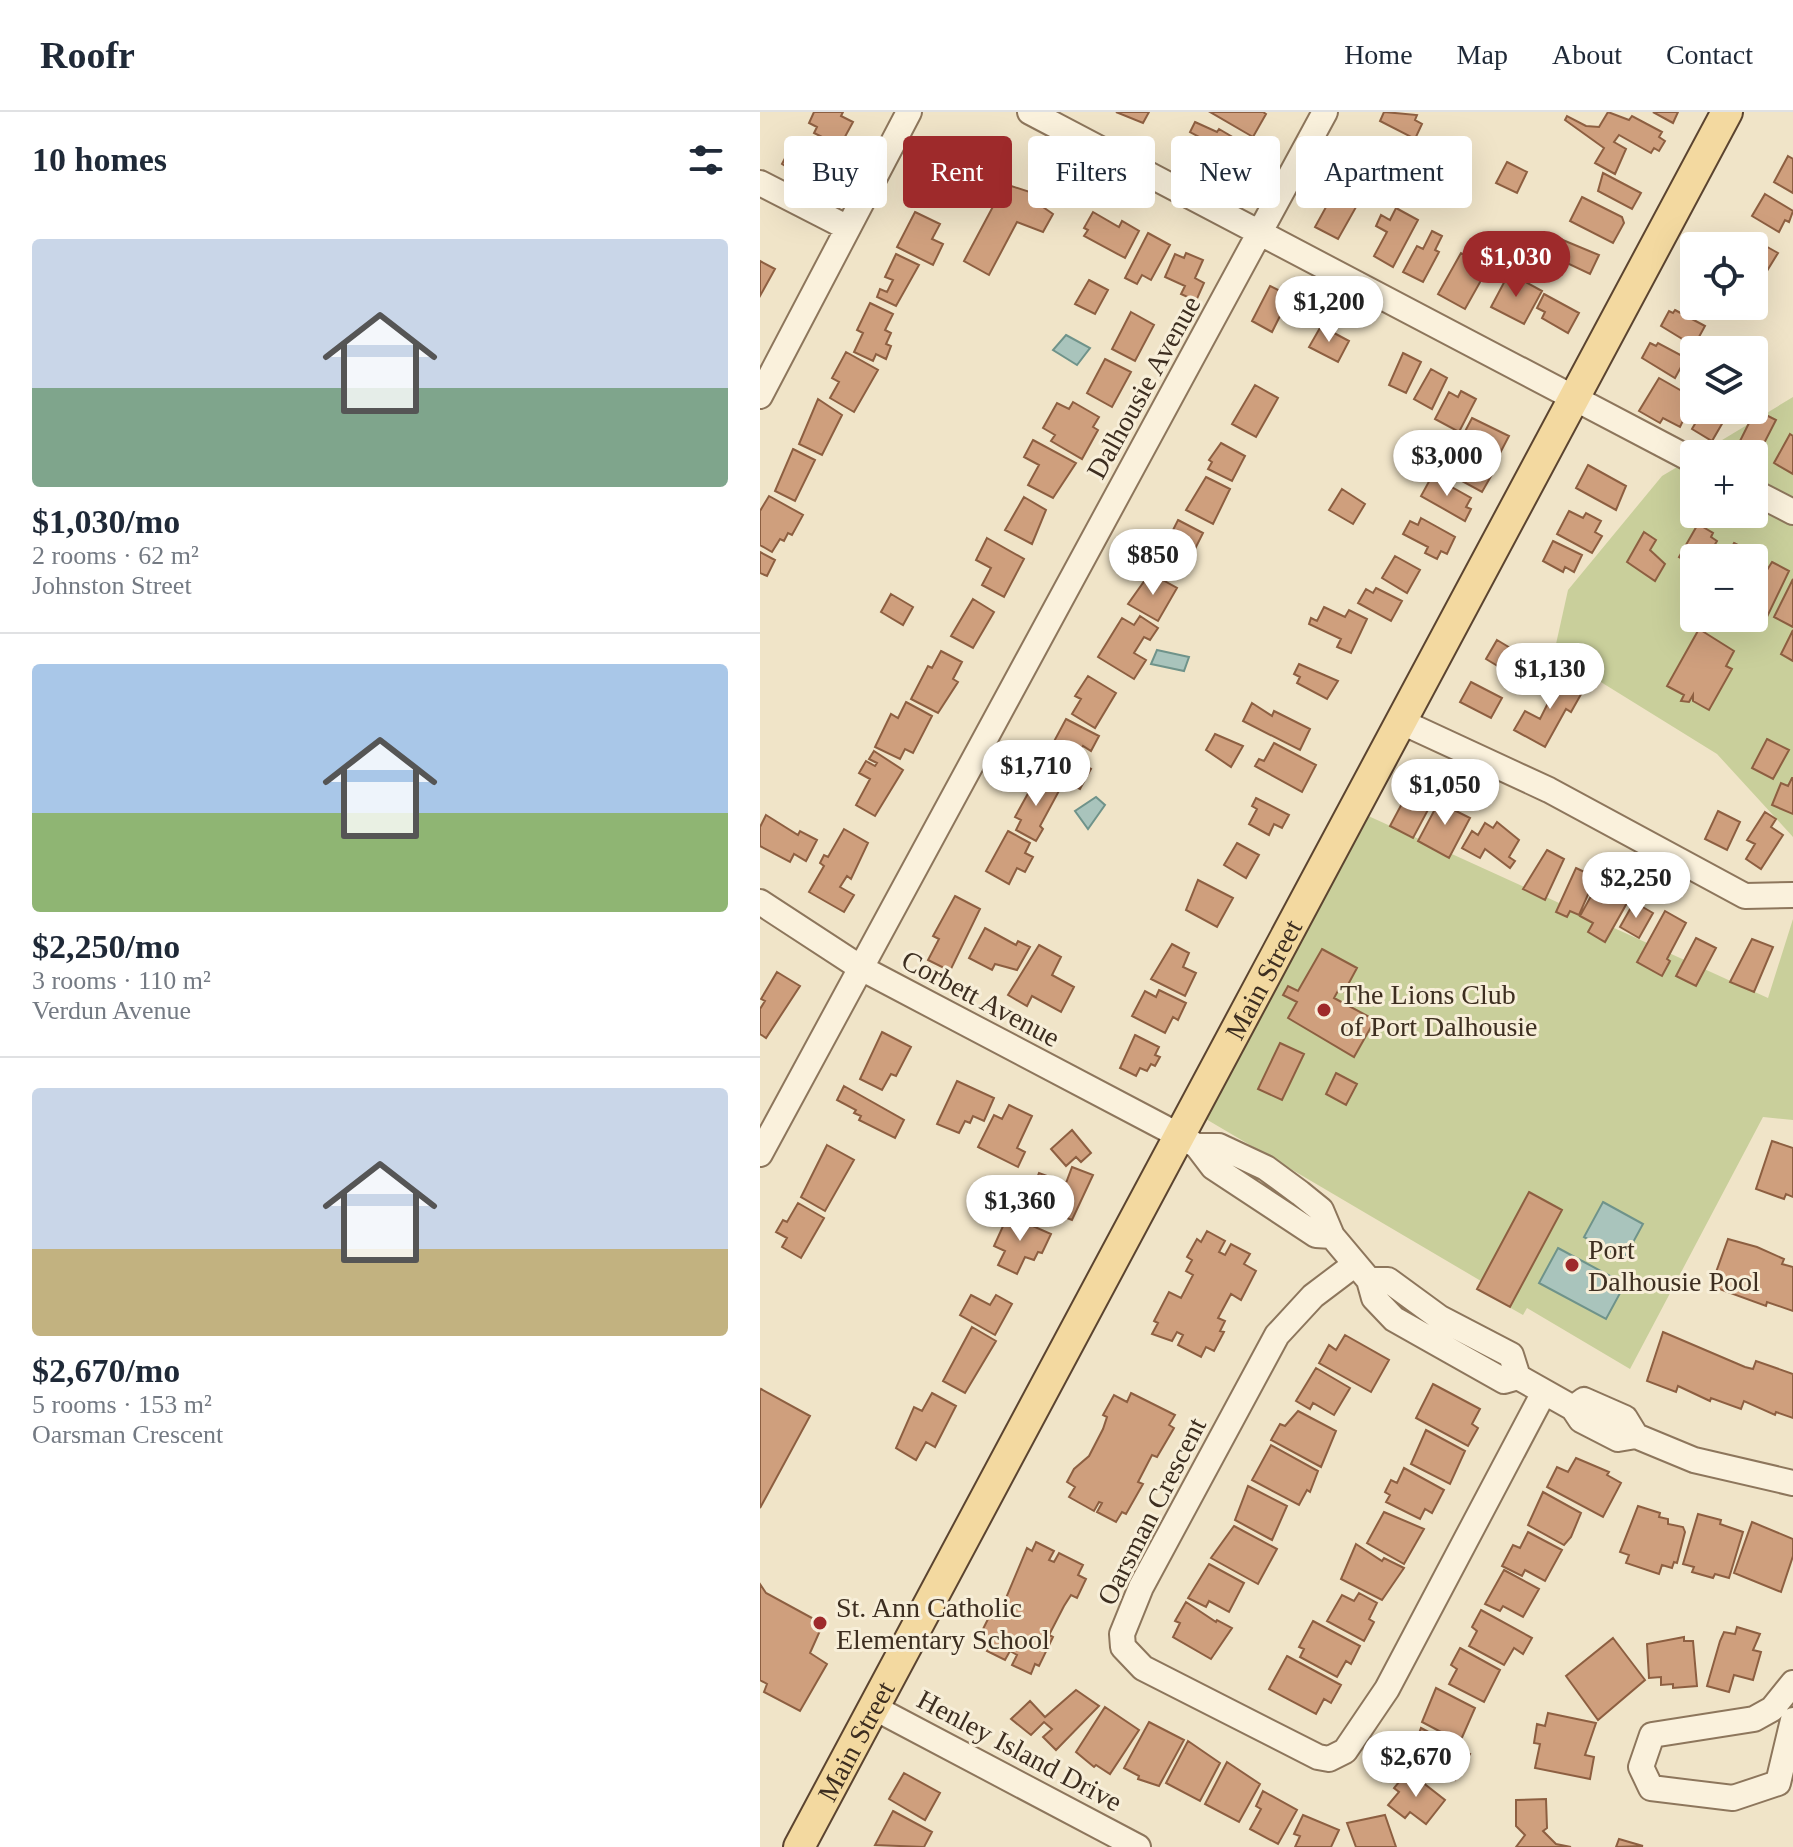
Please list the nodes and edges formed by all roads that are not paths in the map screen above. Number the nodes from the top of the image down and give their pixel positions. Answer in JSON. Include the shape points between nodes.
{"nodes":[{"id":1,"x":909,"y":112,"type":"edge"},
{"id":2,"x":1030,"y":112,"type":"edge"},
{"id":3,"x":1325,"y":112,"type":"edge"},
{"id":4,"x":1727,"y":112,"type":"edge"},
{"id":5,"x":760,"y":183,"type":"edge"},
{"id":6,"x":846,"y":227,"type":"junction"},
{"id":7,"x":1260,"y":234,"type":"junction"},
{"id":8,"x":760,"y":396,"type":"edge"},
{"id":9,"x":1575,"y":398,"type":"junction"},
{"id":10,"x":1680,"y":454,"type":"edge"},
{"id":11,"x":1768,"y":499,"type":"edge"},
{"id":12,"x":1793,"y":512,"type":"edge"},
{"id":13,"x":1402,"y":722,"type":"junction"},
{"id":14,"x":1793,"y":895,"type":"edge"},
{"id":15,"x":760,"y":902,"type":"edge"},
{"id":16,"x":861,"y":968,"type":"junction"},
{"id":17,"x":1188,"y":1141,"type":"junction"},
{"id":18,"x":760,"y":1154,"type":"edge"},
{"id":19,"x":1361,"y":1273,"type":"junction"},
{"id":20,"x":1543,"y":1394,"type":"junction"},
{"id":21,"x":1793,"y":1483,"type":"edge"},
{"id":22,"x":1793,"y":1683,"type":"edge"},
{"id":23,"x":873,"y":1707,"type":"junction"},
{"id":24,"x":1793,"y":1720,"type":"edge"},
{"id":25,"x":799,"y":1847,"type":"edge"},
{"id":26,"x":1138,"y":1847,"type":"edge"}],
"edges":[{"from":1,"to":6,"type":"street"},
{"from":2,"to":7,"type":"street"},
{"from":3,"to":7,"type":"street","name":"Dalhousie Avenue"},
{"from":4,"to":9,"type":"main road","name":"Main Street"},
{"from":5,"to":6,"type":"street"},
{"from":6,"to":8,"type":"street"},
{"from":7,"to":9,"type":"street"},
{"from":7,"to":16,"type":"street","name":"Dalhousie Avenue"},
{"from":9,"to":10,"type":"street"},
{"from":9,"to":13,"type":"main road","name":"Main Street"},
{"from":11,"to":12,"type":"street"},
{"from":13,"to":14,"type":"street","via":[[1549,790],[1745,896]]},
{"from":13,"to":17,"type":"main road","name":"Main Street"},
{"from":15,"to":16,"type":"street","name":"Corbett Avenue"},
{"from":16,"to":17,"type":"street","name":"Corbett Avenue"},
{"from":16,"to":18,"type":"street","name":"Dalhousie Avenue"},
{"from":17,"to":19,"type":"street","name":"Corbett Avenue","via":[[1213,1167],[1264,1201],[1316,1235],[1332,1236]]},
{"from":17,"to":23,"type":"main road","name":"Main Street"},
{"from":19,"to":20,"type":"street","via":[[1374,1298],[1394,1319],[1504,1381],[1518,1377]]},
{"from":19,"to":20,"type":"street","name":"Oarsman Crescent","via":[[1313,1296],[1277,1335],[1141,1587],[1122,1634],[1123,1647],[1143,1668],[1318,1757],[1329,1759],[1345,1751],[1387,1689]]},
{"from":20,"to":21,"type":"street","via":[[1618,1439],[1636,1436],[1694,1460]]},
{"from":22,"to":24,"type":"street","via":[[1772,1709],[1754,1719],[1652,1735],[1641,1767],[1651,1788],[1733,1798],[1778,1783]]},
{"from":23,"to":25,"type":"main road","name":"Main Street"},
{"from":23,"to":26,"type":"street","name":"Henley Island Drive"}]}
